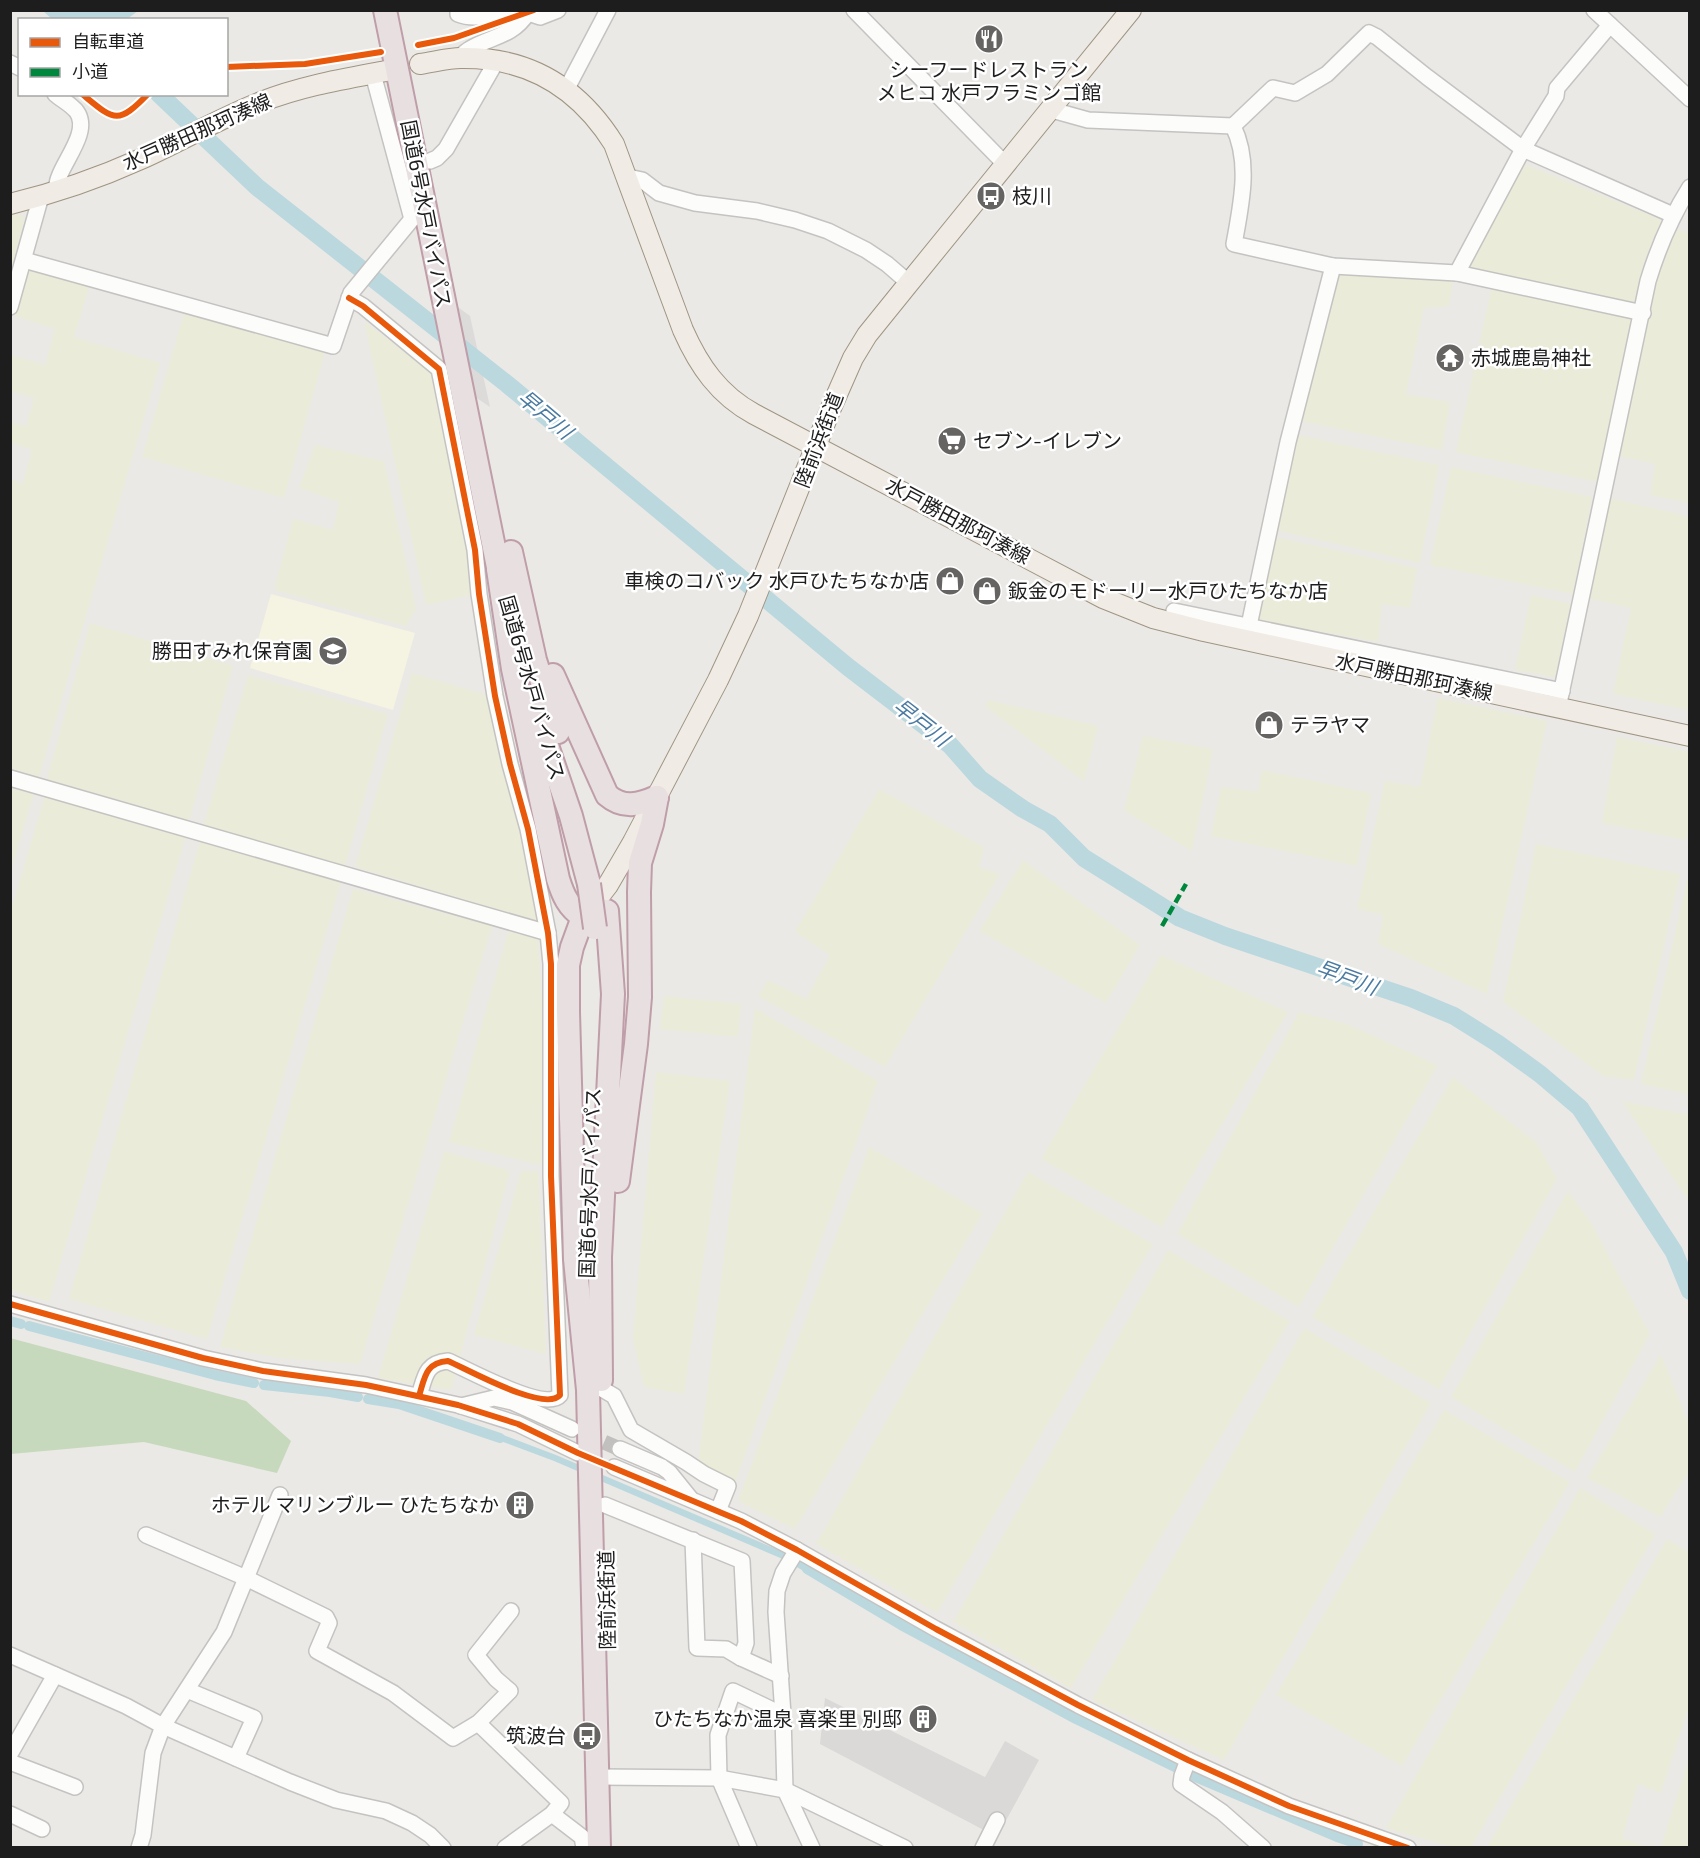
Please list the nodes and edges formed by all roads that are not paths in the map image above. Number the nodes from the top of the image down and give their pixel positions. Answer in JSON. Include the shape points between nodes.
{"nodes":[{"id":1,"x":385,"y":10,"type":"edge"},
{"id":2,"x":399,"y":10,"type":"edge"},
{"id":3,"x":458,"y":10,"type":"edge"},
{"id":4,"x":558,"y":10,"type":"edge"},
{"id":5,"x":608,"y":10,"type":"edge"},
{"id":6,"x":854,"y":10,"type":"edge"},
{"id":7,"x":1131,"y":10,"type":"edge"},
{"id":8,"x":1594,"y":10,"type":"edge"},
{"id":9,"x":520,"y":12,"type":"edge"},
{"id":10,"x":1610,"y":25,"type":"junction"},
{"id":11,"x":398,"y":41,"type":"junction"},
{"id":12,"x":459,"y":58,"type":"junction"},
{"id":13,"x":497,"y":60,"type":"junction"},
{"id":14,"x":420,"y":64,"type":"dead end"},
{"id":15,"x":380,"y":72,"type":"joint"},
{"id":16,"x":566,"y":90,"type":"junction"},
{"id":17,"x":57,"y":96,"type":"edge"},
{"id":18,"x":1689,"y":99,"type":"edge"},
{"id":19,"x":1052,"y":110,"type":"junction"},
{"id":20,"x":1233,"y":126,"type":"junction"},
{"id":21,"x":1523,"y":150,"type":"junction"},
{"id":22,"x":430,"y":161,"type":"junction"},
{"id":23,"x":1006,"y":165,"type":"junction"},
{"id":24,"x":628,"y":177,"type":"junction"},
{"id":25,"x":1689,"y":187,"type":"edge"},
{"id":26,"x":49,"y":194,"type":"junction"},
{"id":27,"x":10,"y":204,"type":"edge"},
{"id":28,"x":418,"y":213,"type":"junction"},
{"id":29,"x":1673,"y":215,"type":"junction"},
{"id":30,"x":24,"y":260,"type":"junction"},
{"id":31,"x":1333,"y":266,"type":"junction"},
{"id":32,"x":1457,"y":273,"type":"junction"},
{"id":33,"x":909,"y":283,"type":"junction"},
{"id":34,"x":350,"y":296,"type":"junction"},
{"id":35,"x":10,"y":307,"type":"edge"},
{"id":36,"x":1643,"y":313,"type":"junction"},
{"id":37,"x":470,"y":391,"type":"junction"},
{"id":38,"x":816,"y":446,"type":"junction"},
{"id":39,"x":507,"y":574,"type":"junction"},
{"id":40,"x":1174,"y":611,"type":"dead end"},
{"id":41,"x":1247,"y":633,"type":"junction"},
{"id":42,"x":1560,"y":700,"type":"junction"},
{"id":43,"x":1689,"y":736,"type":"edge"},
{"id":44,"x":10,"y":778,"type":"edge"},
{"id":45,"x":657,"y":797,"type":"junction"},
{"id":46,"x":543,"y":908,"type":"junction"},
{"id":47,"x":588,"y":914,"type":"junction"},
{"id":48,"x":548,"y":933,"type":"junction"},
{"id":49,"x":560,"y":965,"type":"junction"},
{"id":50,"x":10,"y":1304,"type":"edge"},
{"id":51,"x":600,"y":1353,"type":"junction"},
{"id":52,"x":594,"y":1381,"type":"junction"},
{"id":53,"x":419,"y":1396,"type":"junction"},
{"id":54,"x":461,"y":1406,"type":"junction"},
{"id":55,"x":572,"y":1428,"type":"tunnel mouth"},
{"id":56,"x":620,"y":1449,"type":"tunnel mouth"},
{"id":57,"x":578,"y":1453,"type":"dead end"},
{"id":58,"x":614,"y":1467,"type":"tunnel mouth"},
{"id":59,"x":280,"y":1495,"type":"dead end"},
{"id":60,"x":692,"y":1500,"type":"junction"},
{"id":61,"x":604,"y":1505,"type":"junction"},
{"id":62,"x":718,"y":1511,"type":"junction"},
{"id":63,"x":146,"y":1535,"type":"dead end"},
{"id":64,"x":693,"y":1540,"type":"junction"},
{"id":65,"x":798,"y":1550,"type":"junction"},
{"id":66,"x":246,"y":1578,"type":"junction"},
{"id":67,"x":511,"y":1611,"type":"dead end"},
{"id":68,"x":10,"y":1655,"type":"edge"},
{"id":69,"x":741,"y":1658,"type":"junction"},
{"id":70,"x":55,"y":1675,"type":"junction"},
{"id":71,"x":781,"y":1676,"type":"junction"},
{"id":72,"x":187,"y":1689,"type":"junction"},
{"id":73,"x":783,"y":1715,"type":"junction"},
{"id":74,"x":478,"y":1723,"type":"junction"},
{"id":75,"x":164,"y":1726,"type":"junction"},
{"id":76,"x":10,"y":1754,"type":"edge"},
{"id":77,"x":236,"y":1758,"type":"junction"},
{"id":78,"x":1188,"y":1760,"type":"junction"},
{"id":79,"x":10,"y":1762,"type":"edge"},
{"id":80,"x":605,"y":1777,"type":"junction"},
{"id":81,"x":719,"y":1778,"type":"junction"},
{"id":82,"x":75,"y":1787,"type":"dead end"},
{"id":83,"x":785,"y":1790,"type":"junction"},
{"id":84,"x":10,"y":1814,"type":"edge"},
{"id":85,"x":552,"y":1814,"type":"junction"},
{"id":86,"x":997,"y":1820,"type":"dead end"},
{"id":87,"x":42,"y":1829,"type":"dead end"},
{"id":88,"x":139,"y":1848,"type":"edge"},
{"id":89,"x":443,"y":1848,"type":"edge"},
{"id":90,"x":505,"y":1848,"type":"edge"},
{"id":91,"x":584,"y":1848,"type":"edge"},
{"id":92,"x":598,"y":1848,"type":"edge"},
{"id":93,"x":612,"y":1848,"type":"edge"},
{"id":94,"x":749,"y":1848,"type":"edge"},
{"id":95,"x":812,"y":1848,"type":"edge"},
{"id":96,"x":905,"y":1848,"type":"edge"},
{"id":97,"x":983,"y":1848,"type":"edge"},
{"id":98,"x":1263,"y":1848,"type":"edge"},
{"id":99,"x":1408,"y":1848,"type":"edge"}],
"edges":[{"from":1,"to":11,"type":"highway","name":"国道6号水戸バイパス"},
{"from":2,"to":11,"type":"highway","name":"国道6号水戸バイパス"},
{"from":3,"to":9,"type":"street","via":[[458,14],[475,17]]},
{"from":4,"to":9,"type":"street","via":[[540,16]]},
{"from":5,"to":16,"type":"street"},
{"from":6,"to":23,"type":"street"},
{"from":7,"to":19,"type":"main road","name":"陸前浜街道"},
{"from":8,"to":10,"type":"street"},
{"from":9,"to":12,"type":"street","via":[[519,25]]},
{"from":10,"to":18,"type":"street"},
{"from":10,"to":21,"type":"street","via":[[1557,88]]},
{"from":11,"to":22,"type":"highway","name":"国道6号水戸バイパス"},
{"from":11,"to":28,"type":"highway","name":"国道6号水戸バイパス"},
{"from":12,"to":13,"type":"main road","name":"水戸勝田那珂湊線"},
{"from":12,"to":14,"type":"main road","name":"水戸勝田那珂湊線"},
{"from":13,"to":16,"type":"main road","name":"水戸勝田那珂湊線","via":[[523,67]]},
{"from":13,"to":22,"type":"street","via":[[446,149]]},
{"from":15,"to":26,"type":"main road","name":"水戸勝田那珂湊線","via":[[260,102],[108,173]]},
{"from":15,"to":28,"type":"street"},
{"from":16,"to":24,"type":"main road","name":"水戸勝田那珂湊線","via":[[603,127]]},
{"from":17,"to":26,"type":"street","via":[[76,111],[81,125],[76,143]]},
{"from":19,"to":20,"type":"street","via":[[1088,120]]},
{"from":19,"to":23,"type":"main road","name":"陸前浜街道"},
{"from":20,"to":21,"type":"street","via":[[1273,88],[1295,93],[1327,74],[1369,33]]},
{"from":20,"to":31,"type":"street","via":[[1243,158],[1242,199],[1234,244]]},
{"from":21,"to":29,"type":"street"},
{"from":21,"to":32,"type":"street"},
{"from":22,"to":37,"type":"highway","name":"国道6号水戸バイパス","via":[[461,309]]},
{"from":23,"to":33,"type":"main road","name":"陸前浜街道"},
{"from":24,"to":33,"type":"street","via":[[642,180],[659,193],[695,203],[757,211],[828,231],[866,250]]},
{"from":24,"to":38,"type":"main road","name":"水戸勝田那珂湊線","via":[[683,330],[700,365],[743,408]]},
{"from":25,"to":29,"type":"street"},
{"from":26,"to":27,"type":"main road","name":"水戸勝田那珂湊線"},
{"from":26,"to":30,"type":"street"},
{"from":28,"to":34,"type":"street"},
{"from":28,"to":37,"type":"highway","name":"国道6号水戸バイパス"},
{"from":29,"to":36,"type":"street","via":[[1656,254]]},
{"from":30,"to":34,"type":"street","via":[[333,346]]},
{"from":30,"to":35,"type":"street"},
{"from":31,"to":32,"type":"street"},
{"from":31,"to":41,"type":"street","via":[[1288,442]]},
{"from":32,"to":36,"type":"street"},
{"from":33,"to":38,"type":"main road","name":"陸前浜街道","via":[[853,358]]},
{"from":34,"to":46,"type":"street","via":[[439,369],[475,550],[495,696]]},
{"from":36,"to":42,"type":"street"},
{"from":37,"to":39,"type":"highway","name":"国道6号水戸バイパス"},
{"from":38,"to":41,"type":"main road","name":"水戸勝田那珂湊線","via":[[1124,608],[1176,625]]},
{"from":38,"to":45,"type":"main road","name":"陸前浜街道","via":[[748,616]]},
{"from":39,"to":45,"type":"highway","via":[[607,795],[624,805]]},
{"from":39,"to":47,"type":"highway","name":"国道6号水戸バイパス","bridge":true,"via":[[522,669],[595,877]]},
{"from":39,"to":47,"type":"highway","via":[[513,669],[558,879]]},
{"from":40,"to":41,"type":"street"},
{"from":41,"to":42,"type":"main road","name":"水戸勝田那珂湊線"},
{"from":42,"to":43,"type":"main road","name":"水戸勝田那珂湊線"},
{"from":44,"to":48,"type":"street"},
{"from":45,"to":47,"type":"main road","name":"陸前浜街道"},
{"from":45,"to":51,"type":"highway","via":[[640,863],[640,997]]},
{"from":46,"to":47,"type":"street"},
{"from":46,"to":48,"type":"street"},
{"from":47,"to":49,"type":"highway"},
{"from":47,"to":51,"type":"highway","name":"国道6号水戸バイパス","via":[[612,959],[613,994],[600,1257]]},
{"from":47,"to":52,"type":"highway","name":"国道6号水戸バイパス","via":[[598,995],[586,1217]]},
{"from":48,"to":49,"type":"street"},
{"from":49,"to":52,"type":"highway","via":[[568,1012],[575,1259]]},
{"from":49,"to":53,"type":"street","via":[[551,1176],[560,1395],[550,1400],[513,1392],[448,1361],[429,1367]]},
{"from":50,"to":53,"type":"street","via":[[213,1360]]},
{"from":51,"to":52,"type":"highway","name":"陸前浜街道"},
{"from":52,"to":61,"type":"highway","name":"陸前浜街道"},
{"from":52,"to":62,"type":"street","via":[[614,1396],[631,1430],[728,1486]]},
{"from":52,"to":80,"type":"highway","name":"陸前浜街道"},
{"from":53,"to":54,"type":"street"},
{"from":54,"to":55,"type":"street","via":[[494,1398]]},
{"from":54,"to":57,"type":"street","via":[[518,1424]]},
{"from":56,"to":60,"type":"street","via":[[662,1467]]},
{"from":58,"to":60,"type":"street"},
{"from":59,"to":66,"type":"street"},
{"from":60,"to":62,"type":"street"},
{"from":61,"to":64,"type":"street"},
{"from":61,"to":80,"type":"highway","name":"陸前浜街道"},
{"from":62,"to":65,"type":"street"},
{"from":63,"to":66,"type":"street"},
{"from":64,"to":69,"type":"street","via":[[742,1560],[746,1643]]},
{"from":64,"to":69,"type":"street","via":[[696,1648],[726,1649]]},
{"from":65,"to":71,"type":"street","via":[[777,1591]]},
{"from":65,"to":78,"type":"street","via":[[936,1629]]},
{"from":66,"to":72,"type":"street","via":[[224,1632]]},
{"from":66,"to":74,"type":"street","via":[[326,1617],[329,1623],[317,1651],[393,1693],[453,1738]]},
{"from":67,"to":74,"type":"street","via":[[476,1655],[510,1691]]},
{"from":68,"to":70,"type":"street"},
{"from":69,"to":71,"type":"street"},
{"from":70,"to":75,"type":"street"},
{"from":70,"to":76,"type":"street"},
{"from":71,"to":73,"type":"street"},
{"from":72,"to":75,"type":"street"},
{"from":72,"to":77,"type":"street","via":[[254,1718]]},
{"from":73,"to":81,"type":"street","via":[[733,1691],[718,1735]]},
{"from":73,"to":83,"type":"street"},
{"from":74,"to":85,"type":"street","via":[[561,1803]]},
{"from":75,"to":77,"type":"street"},
{"from":75,"to":88,"type":"street","via":[[153,1753]]},
{"from":77,"to":89,"type":"street","via":[[336,1800],[386,1811],[421,1829]]},
{"from":78,"to":98,"type":"street","via":[[1181,1784],[1222,1812]]},
{"from":78,"to":99,"type":"street","via":[[1289,1806]]},
{"from":79,"to":82,"type":"street"},
{"from":80,"to":81,"type":"street"},
{"from":80,"to":92,"type":"highway","name":"陸前浜街道"},
{"from":80,"to":93,"type":"highway","name":"陸前浜街道"},
{"from":81,"to":83,"type":"street"},
{"from":81,"to":94,"type":"street"},
{"from":83,"to":95,"type":"street"},
{"from":83,"to":96,"type":"street"},
{"from":84,"to":87,"type":"street"},
{"from":85,"to":90,"type":"street"},
{"from":85,"to":91,"type":"street","via":[[582,1838]]},
{"from":86,"to":97,"type":"street"}]}
